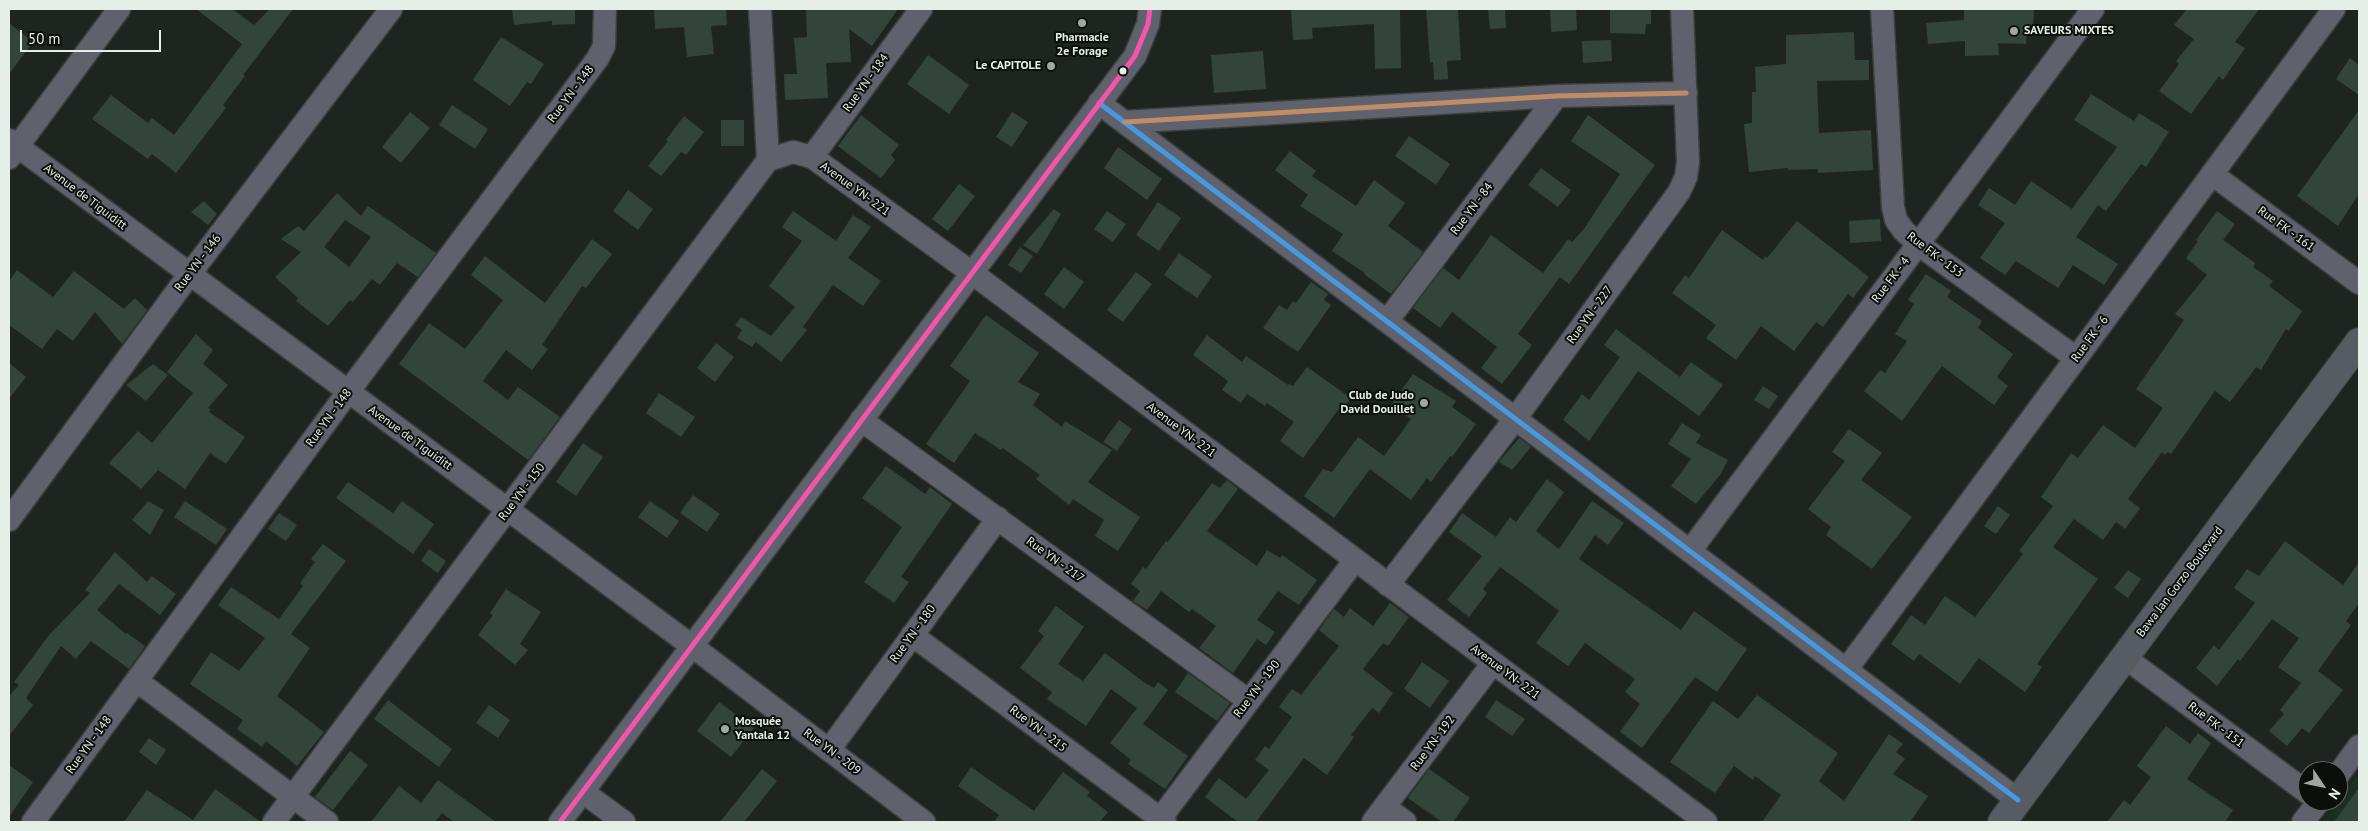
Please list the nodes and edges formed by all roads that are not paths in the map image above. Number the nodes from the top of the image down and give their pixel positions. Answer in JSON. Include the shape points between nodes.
{"nodes":[{"id":1,"x":119,"y":9,"type":"edge"},
{"id":2,"x":391,"y":9,"type":"edge"},
{"id":3,"x":605,"y":9,"type":"edge"},
{"id":4,"x":760,"y":9,"type":"edge"},
{"id":5,"x":921,"y":9,"type":"edge"},
{"id":6,"x":1150,"y":9,"type":"edge"},
{"id":7,"x":1682,"y":9,"type":"edge"},
{"id":8,"x":1882,"y":9,"type":"edge"},
{"id":9,"x":2093,"y":9,"type":"edge"},
{"id":10,"x":2326,"y":11,"type":"edge"},
{"id":11,"x":1686,"y":93,"type":"junction"},
{"id":12,"x":1557,"y":96,"type":"junction"},
{"id":13,"x":1099,"y":103,"type":"junction"},
{"id":14,"x":1125,"y":122,"type":"junction"},
{"id":15,"x":12,"y":149,"type":"edge"},
{"id":16,"x":812,"y":157,"type":"junction"},
{"id":17,"x":768,"y":160,"type":"junction"},
{"id":18,"x":2212,"y":174,"type":"junction"},
{"id":19,"x":1918,"y":244,"type":"junction"},
{"id":20,"x":972,"y":273,"type":"junction"},
{"id":21,"x":189,"y":275,"type":"junction"},
{"id":22,"x":2359,"y":283,"type":"edge"},
{"id":23,"x":1388,"y":321,"type":"junction"},
{"id":24,"x":2359,"y":342,"type":"edge"},
{"id":25,"x":2076,"y":358,"type":"junction"},
{"id":26,"x":348,"y":392,"type":"junction"},
{"id":27,"x":1515,"y":418,"type":"junction"},
{"id":28,"x":862,"y":420,"type":"junction"},
{"id":29,"x":508,"y":511,"type":"junction"},
{"id":30,"x":998,"y":518,"type":"junction"},
{"id":31,"x":9,"y":520,"type":"edge"},
{"id":32,"x":1690,"y":551,"type":"junction"},
{"id":33,"x":1355,"y":560,"type":"junction"},
{"id":34,"x":1388,"y":585,"type":"junction"},
{"id":35,"x":912,"y":635,"type":"junction"},
{"id":36,"x":692,"y":646,"type":"junction"},
{"id":37,"x":2124,"y":656,"type":"junction"},
{"id":38,"x":1493,"y":663,"type":"junction"},
{"id":39,"x":1846,"y":670,"type":"junction"},
{"id":40,"x":137,"y":681,"type":"junction"},
{"id":41,"x":1249,"y":701,"type":"junction"},
{"id":42,"x":2359,"y":746,"type":"edge"},
{"id":43,"x":829,"y":750,"type":"junction"},
{"id":44,"x":2348,"y":761,"type":"edge"},
{"id":45,"x":2298,"y":786,"type":"edge"},
{"id":46,"x":583,"y":792,"type":"junction"},
{"id":47,"x":293,"y":796,"type":"junction"},
{"id":48,"x":2018,"y":800,"type":"junction"},
{"id":49,"x":2311,"y":811,"type":"edge"},
{"id":50,"x":1379,"y":815,"type":"edge"},
{"id":51,"x":1162,"y":820,"type":"edge"},
{"id":52,"x":33,"y":822,"type":"edge"},
{"id":53,"x":274,"y":822,"type":"edge"},
{"id":54,"x":327,"y":822,"type":"edge"},
{"id":55,"x":560,"y":822,"type":"edge"},
{"id":56,"x":624,"y":822,"type":"edge"},
{"id":57,"x":924,"y":822,"type":"edge"},
{"id":58,"x":1405,"y":822,"type":"edge"},
{"id":59,"x":1706,"y":822,"type":"edge"},
{"id":60,"x":2002,"y":822,"type":"edge"},
{"id":61,"x":2303,"y":822,"type":"edge"}],
"edges":[{"from":1,"to":15,"type":"street"},
{"from":2,"to":21,"type":"street","name":"Rue YN - 146"},
{"from":3,"to":26,"type":"street","name":"Rue YN - 148","via":[[604,46],[598,58]]},
{"from":4,"to":17,"type":"street"},
{"from":5,"to":16,"type":"street","name":"Rue YN - 184"},
{"from":6,"to":13,"type":"street","via":[[1148,24],[1135,56]]},
{"from":7,"to":11,"type":"street","name":"Rue YN - 227"},
{"from":8,"to":19,"type":"street","name":"Rue FK - 153","via":[[1893,207],[1900,226]]},
{"from":9,"to":19,"type":"street","name":"Rue FK - 4"},
{"from":10,"to":18,"type":"street","name":"Rue FK - 6"},
{"from":11,"to":12,"type":"street"},
{"from":11,"to":27,"type":"street","name":"Rue YN - 227","via":[[1688,162],[1680,192]]},
{"from":12,"to":14,"type":"street"},
{"from":12,"to":23,"type":"street","name":"Rue YN - 84"},
{"from":13,"to":14,"type":"street"},
{"from":13,"to":20,"type":"street"},
{"from":14,"to":23,"type":"street"},
{"from":15,"to":21,"type":"street","name":"Avenue de Tiguiditt"},
{"from":16,"to":17,"type":"street","name":"Avenue YN- 221","via":[[793,152]]},
{"from":16,"to":20,"type":"street","name":"Avenue YN- 221"},
{"from":17,"to":29,"type":"street","name":"Rue YN - 150"},
{"from":18,"to":22,"type":"street","name":"Rue FK - 161"},
{"from":18,"to":25,"type":"street","name":"Rue FK - 6"},
{"from":19,"to":25,"type":"street","name":"Rue FK - 153"},
{"from":19,"to":32,"type":"street","name":"Rue FK - 4"},
{"from":20,"to":28,"type":"street"},
{"from":20,"to":33,"type":"street","name":"Avenue YN- 221"},
{"from":21,"to":26,"type":"street","name":"Avenue de Tiguiditt"},
{"from":21,"to":31,"type":"street","name":"Rue YN - 146"},
{"from":23,"to":27,"type":"street"},
{"from":24,"to":37,"type":"main road","name":"Bawa Jan Gorzo Boulevard"},
{"from":25,"to":39,"type":"street","name":"Rue FK - 6"},
{"from":26,"to":29,"type":"street","name":"Avenue de Tiguiditt"},
{"from":26,"to":40,"type":"street","name":"Rue YN - 148"},
{"from":27,"to":32,"type":"street"},
{"from":27,"to":34,"type":"street","name":"Rue YN - 227"},
{"from":28,"to":30,"type":"street","name":"Rue YN - 217"},
{"from":28,"to":36,"type":"street"},
{"from":29,"to":36,"type":"street","name":"Avenue de Tiguiditt"},
{"from":29,"to":47,"type":"street","name":"Rue YN - 150"},
{"from":30,"to":35,"type":"street","name":"Rue YN - 180"},
{"from":30,"to":41,"type":"street","name":"Rue YN - 217"},
{"from":32,"to":39,"type":"street"},
{"from":33,"to":34,"type":"street","name":"Avenue YN- 221"},
{"from":33,"to":41,"type":"street","name":"Rue YN - 190"},
{"from":34,"to":38,"type":"street","name":"Avenue YN- 221"},
{"from":35,"to":43,"type":"street","name":"Rue YN - 180"},
{"from":35,"to":51,"type":"street","name":"Rue YN - 215"},
{"from":36,"to":43,"type":"street","name":"Rue YN - 209"},
{"from":36,"to":46,"type":"street"},
{"from":37,"to":45,"type":"street","name":"Rue FK - 151"},
{"from":37,"to":48,"type":"main road","name":"Bawa Jan Gorzo Boulevard"},
{"from":38,"to":50,"type":"street","name":"Rue YN- 192"},
{"from":38,"to":59,"type":"street","name":"Avenue YN- 221"},
{"from":39,"to":48,"type":"street"},
{"from":40,"to":47,"type":"street"},
{"from":40,"to":52,"type":"street","name":"Rue YN - 148"},
{"from":41,"to":51,"type":"street","name":"Rue YN - 190"},
{"from":42,"to":44,"type":"street"},
{"from":43,"to":57,"type":"street","name":"Rue YN - 209"},
{"from":46,"to":55,"type":"street"},
{"from":46,"to":56,"type":"street"},
{"from":47,"to":53,"type":"street","name":"Rue YN - 150"},
{"from":47,"to":54,"type":"street"},
{"from":48,"to":60,"type":"main road","name":"Bawa Jan Gorzo Boulevard"},
{"from":49,"to":61,"type":"street"},
{"from":50,"to":58,"type":"street"}]}
